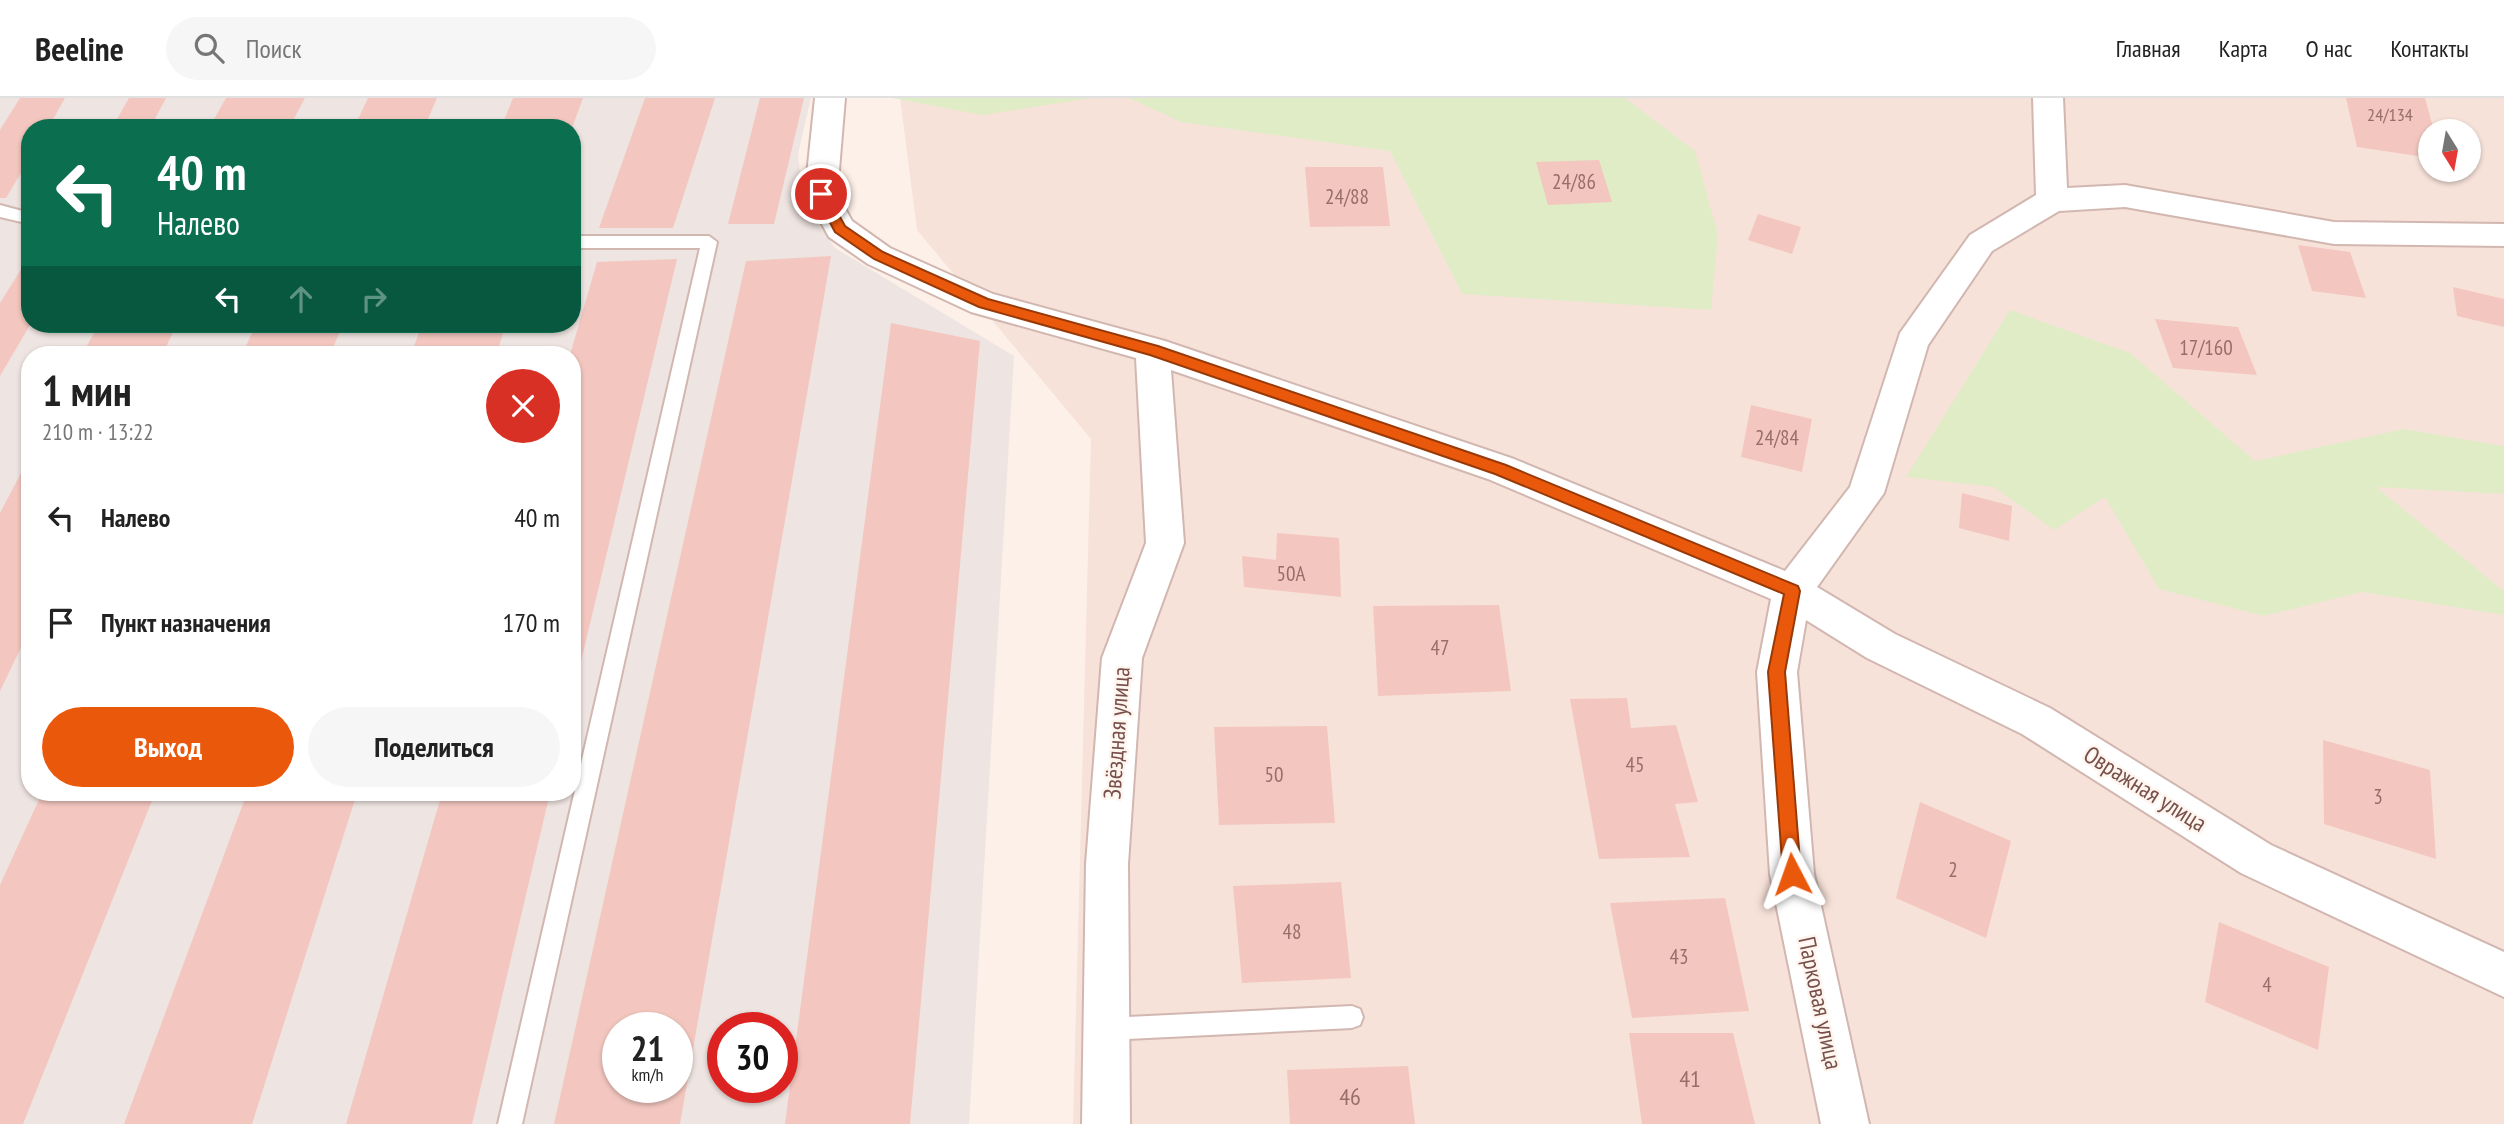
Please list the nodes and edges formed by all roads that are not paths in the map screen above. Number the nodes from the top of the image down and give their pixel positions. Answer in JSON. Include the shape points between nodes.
{"nodes":[{"id":1,"x":830,"y":98,"type":"edge"},
{"id":2,"x":2048,"y":98,"type":"edge"},
{"id":3,"x":2052,"y":200,"type":"junction"},
{"id":4,"x":0,"y":211,"type":"edge"},
{"id":5,"x":21,"y":217,"type":"edge"},
{"id":6,"x":2504,"y":235,"type":"edge"},
{"id":7,"x":581,"y":242,"type":"edge"},
{"id":8,"x":1153,"y":350,"type":"junction"},
{"id":9,"x":1793,"y":591,"type":"junction"},
{"id":10,"x":2504,"y":975,"type":"edge"},
{"id":11,"x":1352,"y":1017,"type":"dead end"},
{"id":12,"x":1107,"y":1029,"type":"junction"},
{"id":13,"x":510,"y":1124,"type":"edge"},
{"id":14,"x":1106,"y":1124,"type":"edge"},
{"id":15,"x":1845,"y":1124,"type":"edge"}],
"edges":[{"from":1,"to":8,"type":"street","name":"Овражная улица","via":[[821,194],[840,229],[879,256],[984,303]]},
{"from":2,"to":3,"type":"street"},
{"from":3,"to":6,"type":"street","via":[[2125,196],[2334,233]]},
{"from":3,"to":9,"type":"street","via":[[1981,243],[1912,342],[1866,493]]},
{"from":4,"to":5,"type":"lane"},
{"from":7,"to":13,"type":"lane","via":[[709,242]]},
{"from":8,"to":9,"type":"street","name":"Овражная улица","via":[[1501,470]]},
{"from":8,"to":12,"type":"street","name":"Звёздная улица","via":[[1165,543],[1122,658],[1107,864]]},
{"from":9,"to":10,"type":"street","name":"Овражная улица","via":[[1881,646],[2036,721],[2256,859]]},
{"from":9,"to":15,"type":"street","name":"Парковая улица","via":[[1777,672],[1792,874]]},
{"from":11,"to":12,"type":"lane"},
{"from":12,"to":14,"type":"street","name":"Звёздная улица"}]}
